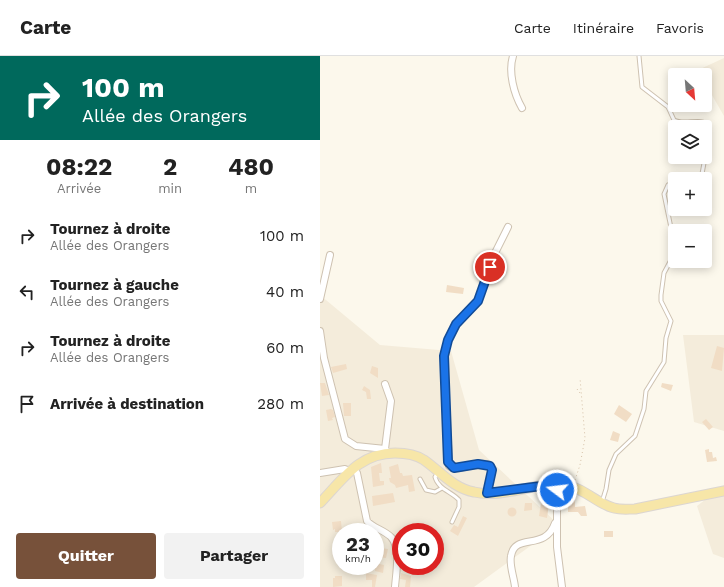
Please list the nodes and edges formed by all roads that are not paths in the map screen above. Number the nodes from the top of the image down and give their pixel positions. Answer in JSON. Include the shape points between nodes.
{"nodes":[{"id":1,"x":513,"y":56,"type":"edge"},
{"id":2,"x":639,"y":56,"type":"edge"},
{"id":3,"x":522,"y":108,"type":"dead end"},
{"id":4,"x":702,"y":172,"type":"edge"},
{"id":5,"x":668,"y":185,"type":"edge"},
{"id":6,"x":668,"y":213,"type":"edge"},
{"id":7,"x":669,"y":216,"type":"edge"},
{"id":8,"x":508,"y":227,"type":"dead end"},
{"id":9,"x":330,"y":255,"type":"dead end"},
{"id":10,"x":320,"y":299,"type":"edge"},
{"id":11,"x":320,"y":331,"type":"edge"},
{"id":12,"x":385,"y":384,"type":"dead end"},
{"id":13,"x":386,"y":451,"type":"junction"},
{"id":14,"x":351,"y":470,"type":"junction"},
{"id":15,"x":438,"y":472,"type":"junction"},
{"id":16,"x":320,"y":473,"type":"edge"},
{"id":17,"x":420,"y":479,"type":"dead end"},
{"id":18,"x":557,"y":484,"type":"junction"},
{"id":19,"x":442,"y":488,"type":"junction"},
{"id":20,"x":724,"y":491,"type":"edge"},
{"id":21,"x":487,"y":493,"type":"junction"},
{"id":22,"x":602,"y":502,"type":"junction"},
{"id":23,"x":320,"y":503,"type":"edge"},
{"id":24,"x":557,"y":520,"type":"junction"},
{"id":25,"x":452,"y":522,"type":"dead end"},
{"id":26,"x":395,"y":587,"type":"edge"},
{"id":27,"x":515,"y":587,"type":"edge"},
{"id":28,"x":562,"y":587,"type":"edge"}],
"edges":[{"from":1,"to":3,"type":"street","via":[[511,66],[514,91]]},
{"from":2,"to":4,"type":"lane","via":[[642,87],[668,107],[674,120],[682,123],[703,121],[708,125],[708,142]]},
{"from":5,"to":6,"type":"lane","via":[[664,194]]},
{"from":7,"to":22,"type":"lane","via":[[675,247],[662,279],[661,301],[671,321],[666,338],[664,362],[646,391],[644,408],[635,436],[616,454],[609,470]]},
{"from":8,"to":21,"type":"street","via":[[493,257],[478,301],[456,324],[444,356],[450,466],[490,466],[492,470]]},
{"from":9,"to":10,"type":"street"},
{"from":11,"to":13,"type":"street","via":[[324,358],[345,439],[356,446]]},
{"from":12,"to":13,"type":"street","via":[[391,401]]},
{"from":13,"to":14,"type":"main road","via":[[372,456]]},
{"from":13,"to":15,"type":"main road","via":[[417,456]]},
{"from":14,"to":16,"type":"street"},
{"from":14,"to":23,"type":"main road"},
{"from":14,"to":26,"type":"street","via":[[357,473],[367,521],[394,541]]},
{"from":15,"to":19,"type":"lane","via":[[435,477]]},
{"from":15,"to":21,"type":"main road","via":[[458,486],[476,493]]},
{"from":17,"to":19,"type":"lane","via":[[426,490],[435,492]]},
{"from":18,"to":21,"type":"main road"},
{"from":18,"to":22,"type":"main road","via":[[574,487]]},
{"from":18,"to":24,"type":"street"},
{"from":19,"to":25,"type":"lane","via":[[459,500],[459,507]]},
{"from":20,"to":22,"type":"main road","via":[[635,508],[613,508]]},
{"from":24,"to":27,"type":"street","via":[[547,537],[523,542],[513,550],[510,558]]},
{"from":24,"to":28,"type":"street","via":[[557,547]]}]}
